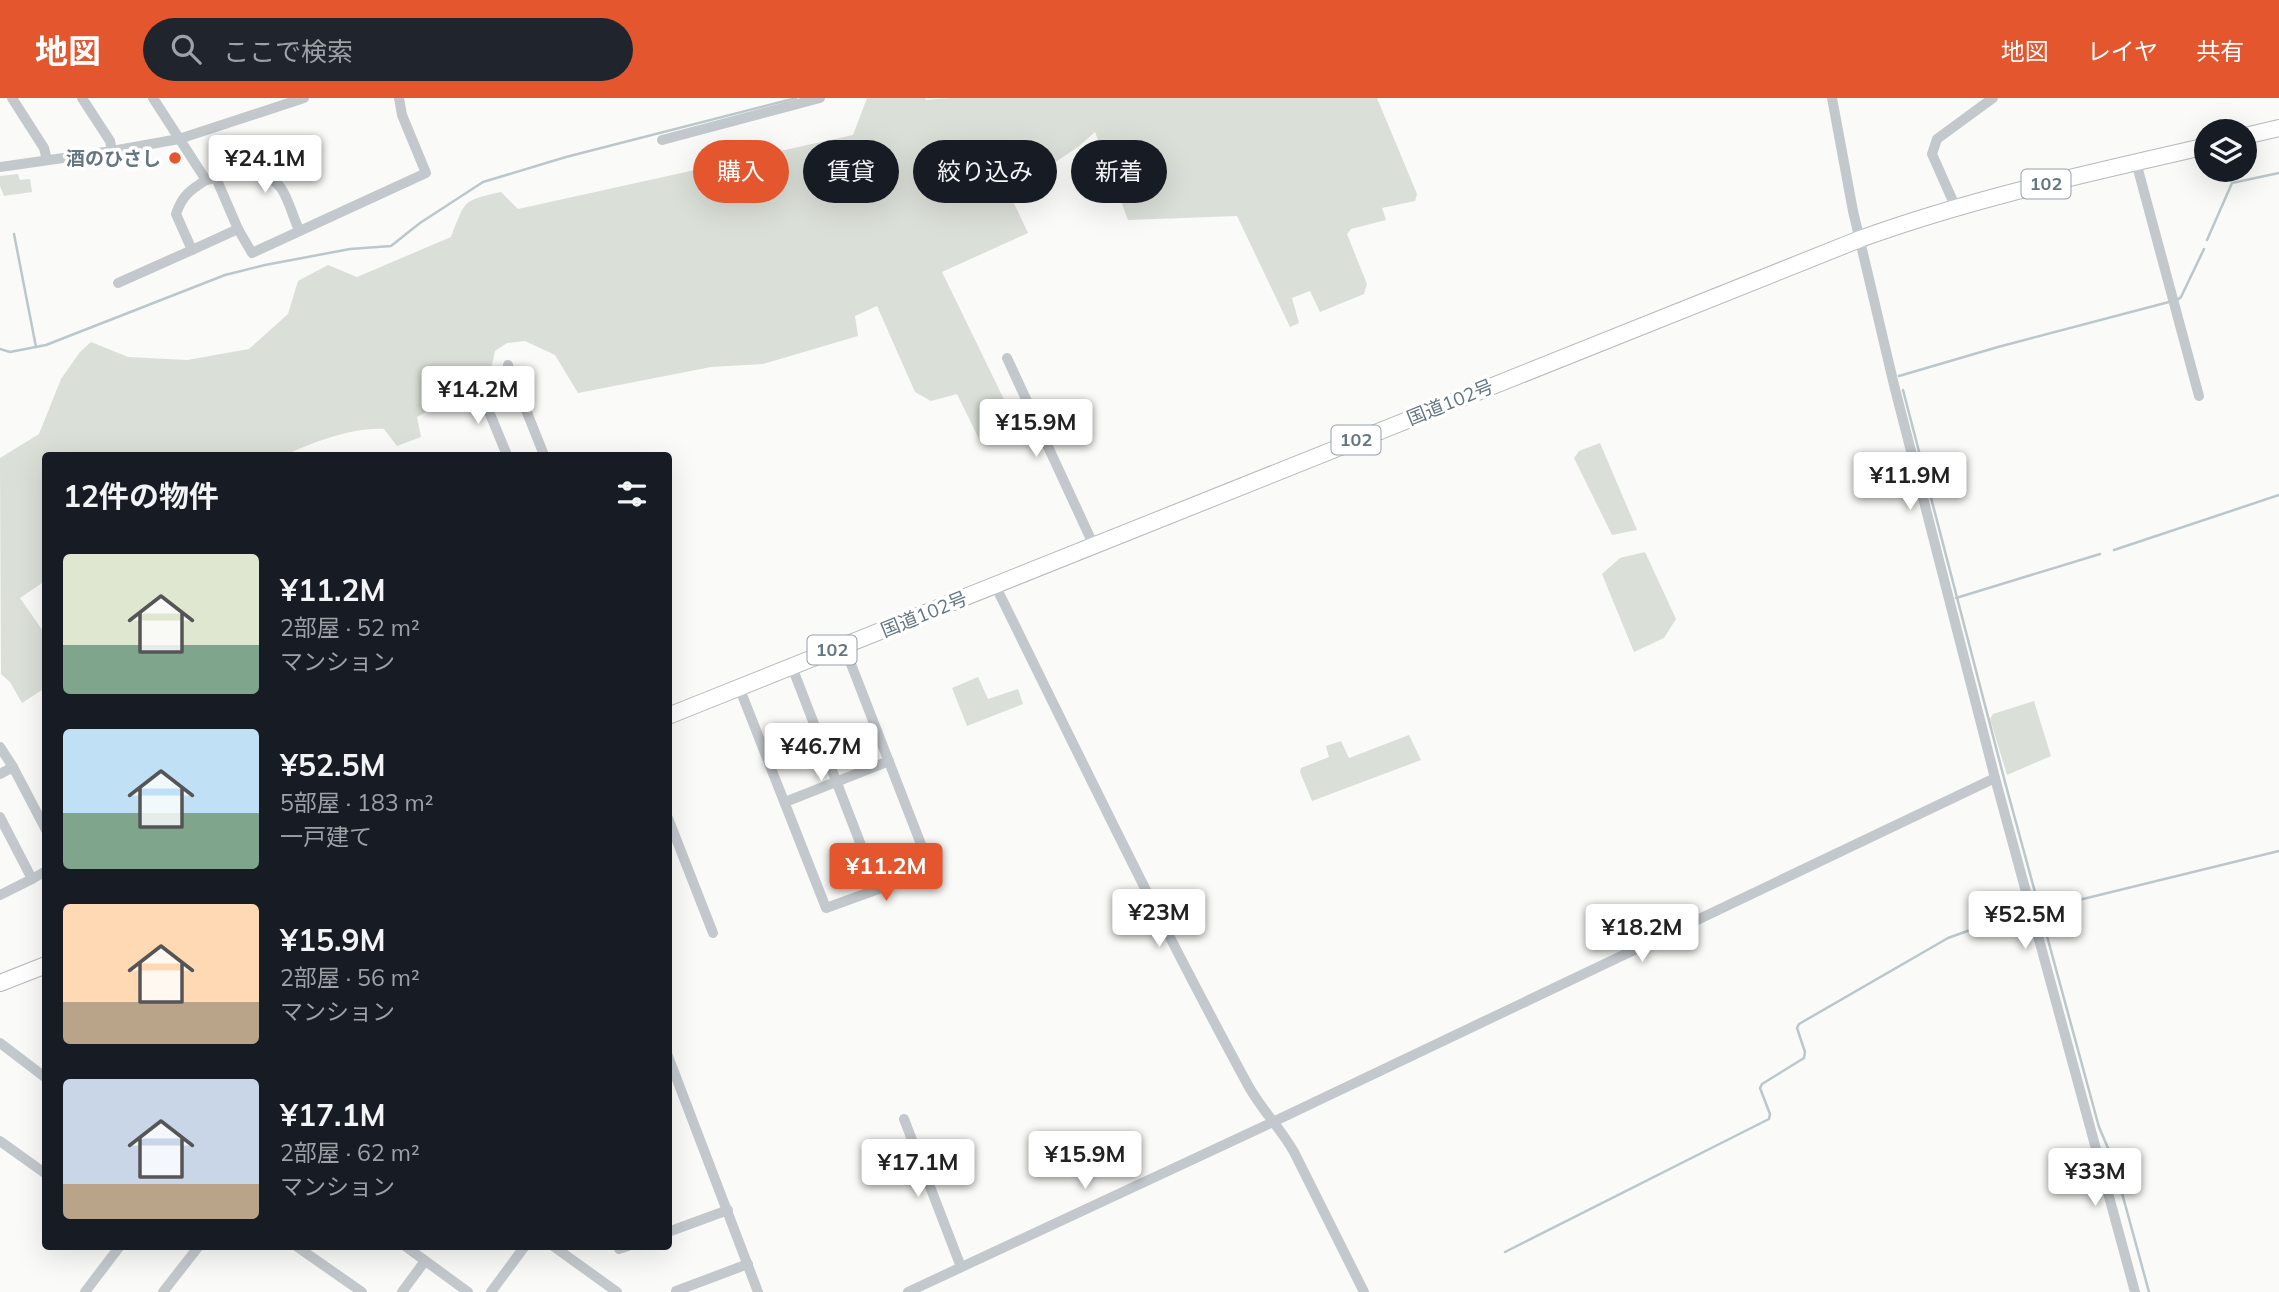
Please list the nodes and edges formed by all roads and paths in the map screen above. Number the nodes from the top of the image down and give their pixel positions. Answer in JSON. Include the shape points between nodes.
{"nodes":[{"id":1,"x":12,"y":98,"type":"edge"},
{"id":2,"x":82,"y":98,"type":"edge"},
{"id":3,"x":153,"y":98,"type":"edge"},
{"id":4,"x":304,"y":98,"type":"edge"},
{"id":5,"x":399,"y":98,"type":"edge"},
{"id":6,"x":820,"y":98,"type":"edge"},
{"id":7,"x":1832,"y":98,"type":"edge"},
{"id":8,"x":1993,"y":98,"type":"edge"},
{"id":9,"x":777,"y":103,"type":"edge"},
{"id":10,"x":2279,"y":128,"type":"edge"},
{"id":11,"x":2257,"y":133,"type":"edge"},
{"id":12,"x":179,"y":139,"type":"junction"},
{"id":13,"x":662,"y":140,"type":"dead end"},
{"id":14,"x":2194,"y":149,"type":"edge"},
{"id":15,"x":112,"y":151,"type":"junction"},
{"id":16,"x":47,"y":160,"type":"junction"},
{"id":17,"x":2136,"y":162,"type":"junction"},
{"id":18,"x":0,"y":167,"type":"edge"},
{"id":19,"x":211,"y":179,"type":"junction"},
{"id":20,"x":1956,"y":208,"type":"junction"},
{"id":21,"x":238,"y":229,"type":"junction"},
{"id":22,"x":299,"y":230,"type":"junction"},
{"id":23,"x":1860,"y":239,"type":"junction"},
{"id":24,"x":191,"y":250,"type":"junction"},
{"id":25,"x":118,"y":284,"type":"dead end"},
{"id":26,"x":1007,"y":358,"type":"dead end"},
{"id":27,"x":508,"y":365,"type":"dead end"},
{"id":28,"x":478,"y":385,"type":"dead end"},
{"id":29,"x":2199,"y":396,"type":"dead end"},
{"id":30,"x":507,"y":452,"type":"edge"},
{"id":31,"x":543,"y":452,"type":"edge"},
{"id":32,"x":1094,"y":546,"type":"junction"},
{"id":33,"x":995,"y":585,"type":"junction"},
{"id":34,"x":844,"y":646,"type":"junction"},
{"id":35,"x":792,"y":667,"type":"junction"},
{"id":36,"x":739,"y":687,"type":"junction"},
{"id":37,"x":672,"y":714,"type":"edge"},
{"id":38,"x":0,"y":747,"type":"edge"},
{"id":39,"x":889,"y":761,"type":"junction"},
{"id":40,"x":13,"y":767,"type":"junction"},
{"id":41,"x":0,"y":774,"type":"edge"},
{"id":42,"x":1995,"y":778,"type":"junction"},
{"id":43,"x":837,"y":782,"type":"junction"},
{"id":44,"x":785,"y":802,"type":"junction"},
{"id":45,"x":0,"y":817,"type":"edge"},
{"id":46,"x":42,"y":823,"type":"edge"},
{"id":47,"x":672,"y":828,"type":"edge"},
{"id":48,"x":42,"y":873,"type":"edge"},
{"id":49,"x":32,"y":879,"type":"junction"},
{"id":50,"x":878,"y":889,"type":"junction"},
{"id":51,"x":0,"y":895,"type":"edge"},
{"id":52,"x":713,"y":933,"type":"dead end"},
{"id":53,"x":42,"y":967,"type":"edge"},
{"id":54,"x":0,"y":983,"type":"edge"},
{"id":55,"x":0,"y":1043,"type":"edge"},
{"id":56,"x":672,"y":1066,"type":"edge"},
{"id":57,"x":42,"y":1075,"type":"edge"},
{"id":58,"x":904,"y":1119,"type":"dead end"},
{"id":59,"x":1275,"y":1121,"type":"junction"},
{"id":60,"x":0,"y":1141,"type":"edge"},
{"id":61,"x":42,"y":1171,"type":"edge"},
{"id":62,"x":728,"y":1210,"type":"junction"},
{"id":63,"x":672,"y":1231,"type":"edge"},
{"id":64,"x":117,"y":1250,"type":"edge"},
{"id":65,"x":196,"y":1250,"type":"edge"},
{"id":66,"x":302,"y":1250,"type":"edge"},
{"id":67,"x":410,"y":1250,"type":"edge"},
{"id":68,"x":522,"y":1250,"type":"edge"},
{"id":69,"x":559,"y":1250,"type":"edge"},
{"id":70,"x":425,"y":1261,"type":"junction"},
{"id":71,"x":748,"y":1264,"type":"junction"},
{"id":72,"x":961,"y":1267,"type":"junction"},
{"id":73,"x":676,"y":1291,"type":"edge"},
{"id":74,"x":85,"y":1292,"type":"edge"},
{"id":75,"x":163,"y":1292,"type":"edge"},
{"id":76,"x":362,"y":1292,"type":"edge"},
{"id":77,"x":402,"y":1292,"type":"edge"},
{"id":78,"x":468,"y":1292,"type":"edge"},
{"id":79,"x":492,"y":1292,"type":"edge"},
{"id":80,"x":617,"y":1292,"type":"edge"},
{"id":81,"x":758,"y":1292,"type":"edge"},
{"id":82,"x":908,"y":1292,"type":"edge"},
{"id":83,"x":1364,"y":1292,"type":"edge"},
{"id":84,"x":2134,"y":1292,"type":"edge"}],
"edges":[{"from":1,"to":16,"type":"street"},
{"from":2,"to":15,"type":"street"},
{"from":3,"to":12,"type":"street"},
{"from":4,"to":12,"type":"street"},
{"from":5,"to":22,"type":"street","via":[[426,173]]},
{"from":6,"to":9,"type":"street"},
{"from":7,"to":23,"type":"street"},
{"from":8,"to":20,"type":"street","via":[[1937,139],[1933,147]]},
{"from":9,"to":13,"type":"street"},
{"from":10,"to":11,"type":"highway"},
{"from":12,"to":15,"type":"street"},
{"from":12,"to":19,"type":"street"},
{"from":14,"to":17,"type":"highway","name":"国道102号","number":"102"},
{"from":15,"to":16,"type":"street"},
{"from":16,"to":18,"type":"street"},
{"from":17,"to":20,"type":"highway","name":"国道102号","number":"102"},
{"from":17,"to":29,"type":"street"},
{"from":19,"to":21,"type":"street"},
{"from":19,"to":22,"type":"street","via":[[249,173],[276,183]]},
{"from":19,"to":24,"type":"street","via":[[189,190],[176,214]]},
{"from":20,"to":23,"type":"highway","name":"国道102号","number":"102"},
{"from":21,"to":22,"type":"street","via":[[252,253]]},
{"from":21,"to":24,"type":"street"},
{"from":23,"to":32,"type":"highway","name":"国道102号","number":"102"},
{"from":23,"to":42,"type":"street"},
{"from":24,"to":25,"type":"street"},
{"from":26,"to":32,"type":"street"},
{"from":27,"to":31,"type":"street"},
{"from":28,"to":30,"type":"street"},
{"from":32,"to":33,"type":"highway","name":"国道102号","number":"102"},
{"from":33,"to":34,"type":"highway","name":"国道102号","number":"102"},
{"from":33,"to":59,"type":"street","via":[[1172,939],[1251,1090]]},
{"from":34,"to":35,"type":"highway","name":"国道102号","number":"102"},
{"from":34,"to":39,"type":"street"},
{"from":35,"to":36,"type":"highway","name":"国道102号","number":"102"},
{"from":35,"to":43,"type":"street"},
{"from":36,"to":37,"type":"highway","name":"国道102号","number":"102"},
{"from":36,"to":44,"type":"street"},
{"from":38,"to":40,"type":"street"},
{"from":39,"to":43,"type":"street"},
{"from":39,"to":50,"type":"street","via":[[931,870]]},
{"from":40,"to":41,"type":"street"},
{"from":40,"to":46,"type":"street"},
{"from":42,"to":59,"type":"street"},
{"from":42,"to":84,"type":"street"},
{"from":43,"to":44,"type":"street"},
{"from":43,"to":50,"type":"street"},
{"from":44,"to":50,"type":"street","via":[[826,908]]},
{"from":45,"to":49,"type":"street"},
{"from":47,"to":52,"type":"street"},
{"from":48,"to":49,"type":"street"},
{"from":49,"to":51,"type":"street"},
{"from":53,"to":54,"type":"highway"},
{"from":55,"to":57,"type":"street"},
{"from":56,"to":62,"type":"street"},
{"from":58,"to":72,"type":"street"},
{"from":59,"to":72,"type":"street"},
{"from":59,"to":83,"type":"street"},
{"from":60,"to":61,"type":"street"},
{"from":62,"to":63,"type":"street"},
{"from":62,"to":71,"type":"street"},
{"from":64,"to":74,"type":"street"},
{"from":65,"to":75,"type":"street"},
{"from":66,"to":76,"type":"street"},
{"from":67,"to":70,"type":"street"},
{"from":68,"to":79,"type":"street"},
{"from":69,"to":80,"type":"street"},
{"from":70,"to":77,"type":"street"},
{"from":70,"to":78,"type":"street"},
{"from":71,"to":73,"type":"street"},
{"from":71,"to":81,"type":"street"},
{"from":72,"to":82,"type":"street"}]}
